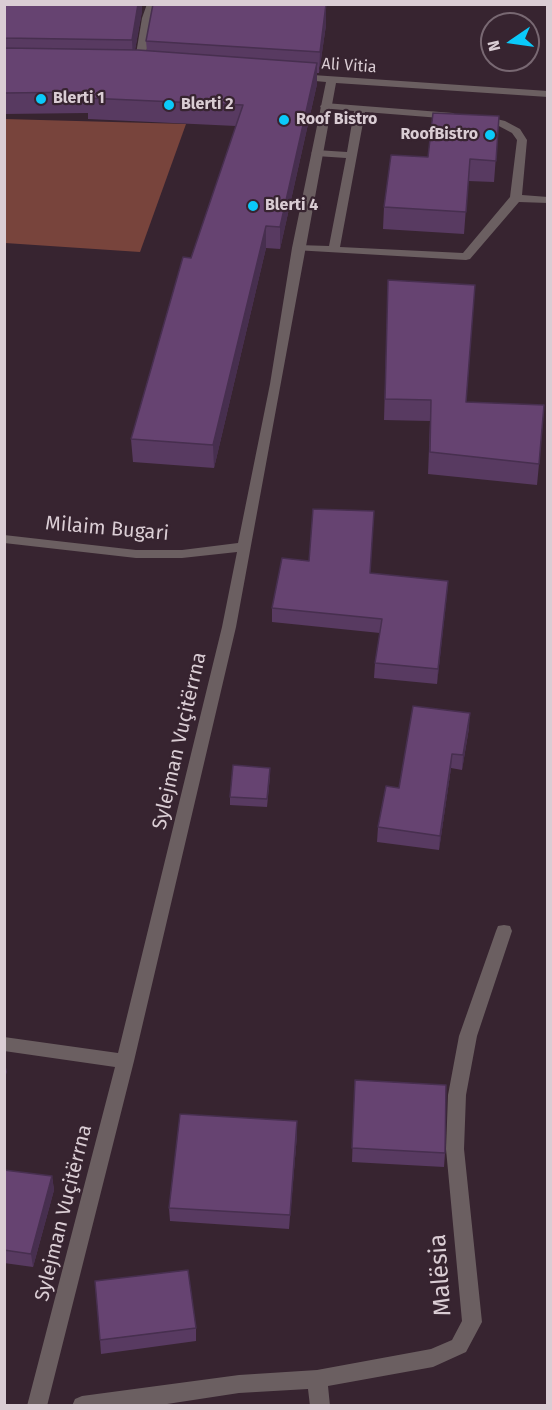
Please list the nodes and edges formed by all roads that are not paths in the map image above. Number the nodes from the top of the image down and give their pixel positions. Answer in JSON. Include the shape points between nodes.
{"nodes":[{"id":1,"x":152,"y":4,"type":"edge"},
{"id":2,"x":127,"y":66,"type":"edge"},
{"id":3,"x":139,"y":66,"type":"junction"},
{"id":4,"x":151,"y":67,"type":"edge"},
{"id":5,"x":283,"y":76,"type":"edge"},
{"id":6,"x":330,"y":80,"type":"junction"},
{"id":7,"x":548,"y":94,"type":"edge"},
{"id":8,"x":325,"y":106,"type":"junction"},
{"id":9,"x":360,"y":109,"type":"junction"},
{"id":10,"x":316,"y":153,"type":"junction"},
{"id":11,"x":351,"y":155,"type":"junction"},
{"id":12,"x":516,"y":198,"type":"junction"},
{"id":13,"x":548,"y":200,"type":"edge"},
{"id":14,"x":298,"y":248,"type":"junction"},
{"id":15,"x":334,"y":250,"type":"junction"},
{"id":16,"x":4,"y":539,"type":"edge"},
{"id":17,"x":243,"y":547,"type":"junction"},
{"id":18,"x":504,"y":931,"type":"dead end"},
{"id":19,"x":4,"y":1044,"type":"edge"},
{"id":20,"x":125,"y":1061,"type":"junction"},
{"id":21,"x":316,"y":1379,"type":"junction"},
{"id":22,"x":37,"y":1406,"type":"edge"},
{"id":23,"x":82,"y":1406,"type":"edge"},
{"id":24,"x":320,"y":1406,"type":"edge"}],
"edges":[{"from":1,"to":3,"type":"street"},
{"from":2,"to":3,"type":"street"},
{"from":3,"to":4,"type":"street"},
{"from":5,"to":6,"type":"street","name":"Ali Vitia"},
{"from":6,"to":7,"type":"street","name":"Ali Vitia"},
{"from":6,"to":8,"type":"street","name":"Sylejman Vuçitërrna"},
{"from":8,"to":9,"type":"street"},
{"from":8,"to":10,"type":"street","name":"Sylejman Vuçitërrna"},
{"from":9,"to":11,"type":"street"},
{"from":9,"to":12,"type":"street","via":[[467,117],[516,130],[522,140]]},
{"from":10,"to":11,"type":"street"},
{"from":10,"to":14,"type":"street","name":"Sylejman Vuçitërrna"},
{"from":11,"to":15,"type":"street"},
{"from":12,"to":13,"type":"street"},
{"from":12,"to":15,"type":"street","via":[[466,258]]},
{"from":14,"to":15,"type":"street"},
{"from":14,"to":17,"type":"street","name":"Sylejman Vuçitërrna"},
{"from":16,"to":17,"type":"street","name":"Milaim Bugari","via":[[136,554],[182,554]]},
{"from":17,"to":20,"type":"street","name":"Sylejman Vuçitërrna","via":[[229,627]]},
{"from":18,"to":21,"type":"street","name":"Malësia","via":[[468,1036],[457,1095],[455,1149],[472,1322],[459,1346],[433,1358]]},
{"from":19,"to":20,"type":"street"},
{"from":20,"to":22,"type":"street","name":"Sylejman Vuçitërrna"},
{"from":21,"to":23,"type":"street","name":"Malësia","via":[[239,1384]]},
{"from":21,"to":24,"type":"street"}]}
